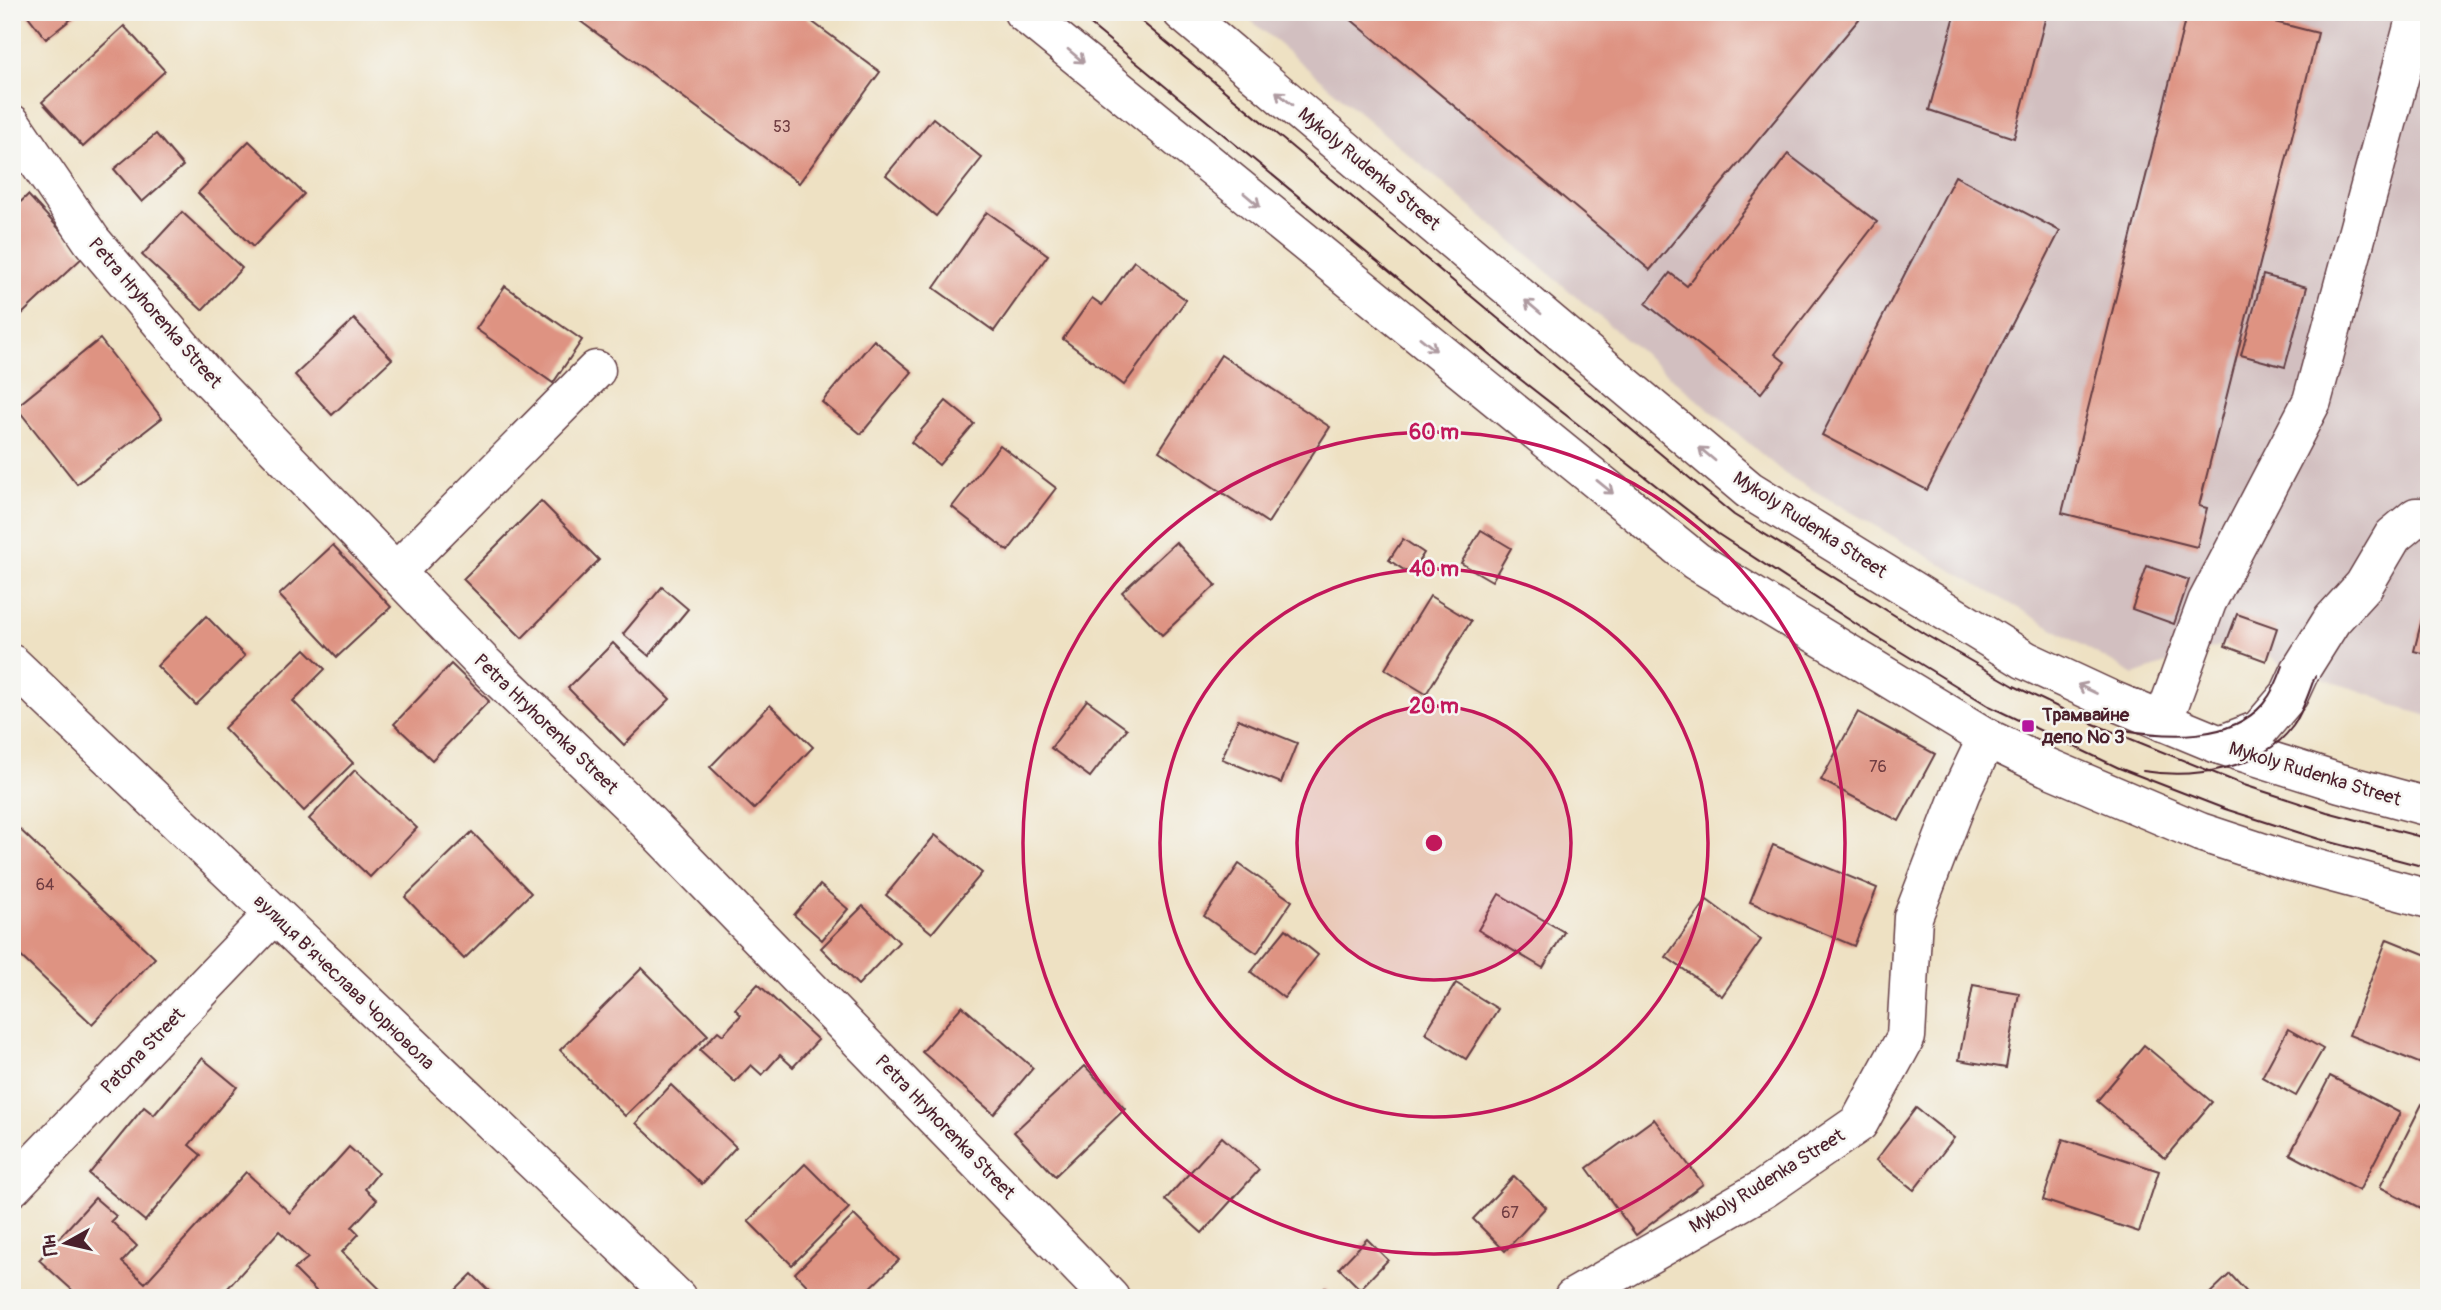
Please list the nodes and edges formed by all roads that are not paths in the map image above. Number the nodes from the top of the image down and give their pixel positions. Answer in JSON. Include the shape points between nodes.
{"nodes":[{"id":1,"x":1024,"y":12,"type":"edge"},
{"id":2,"x":1182,"y":12,"type":"edge"},
{"id":3,"x":2417,"y":12,"type":"edge"},
{"id":4,"x":12,"y":124,"type":"edge"},
{"id":5,"x":596,"y":370,"type":"dead end"},
{"id":6,"x":2429,"y":517,"type":"edge"},
{"id":7,"x":396,"y":572,"type":"junction"},
{"id":8,"x":12,"y":664,"type":"edge"},
{"id":9,"x":2163,"y":722,"type":"junction"},
{"id":10,"x":1987,"y":738,"type":"junction"},
{"id":11,"x":2220,"y":745,"type":"junction"},
{"id":12,"x":2429,"y":807,"type":"edge"},
{"id":13,"x":2429,"y":899,"type":"edge"},
{"id":14,"x":273,"y":915,"type":"junction"},
{"id":15,"x":12,"y":1187,"type":"edge"},
{"id":16,"x":677,"y":1298,"type":"edge"},
{"id":17,"x":1110,"y":1298,"type":"edge"},
{"id":18,"x":1573,"y":1298,"type":"edge"}],
"edges":[{"from":1,"to":10,"type":"street","one_way":true,"via":[[1696,561]]},
{"from":9,"to":2,"type":"street","name":"Mykoly Rudenka Street","one_way":true,"via":[[2025,660],[1749,490]]},
{"from":3,"to":9,"type":"street","via":[[2312,401],[2207,602]]},
{"from":4,"to":7,"type":"street","name":"Petra Hryhorenka Street","via":[[92,241],[203,372]]},
{"from":5,"to":7,"type":"street"},
{"from":6,"to":11,"type":"street","via":[[2416,517],[2393,536],[2364,584],[2332,620],[2289,695],[2259,730]]},
{"from":7,"to":17,"type":"street","name":"Petra Hryhorenka Street","via":[[647,821]]},
{"from":8,"to":14,"type":"street","name":"вулиця В'ячеслава Чорновола"},
{"from":9,"to":11,"type":"street","name":"Mykoly Rudenka Street"},
{"from":10,"to":13,"type":"street","via":[[2200,832]]},
{"from":10,"to":18,"type":"street","name":"Mykoly Rudenka Street","via":[[1913,917],[1906,1037],[1859,1123],[1765,1188]]},
{"from":11,"to":12,"type":"street","name":"Mykoly Rudenka Street"},
{"from":14,"to":15,"type":"street","name":"Patona Street"},
{"from":14,"to":16,"type":"street","name":"вулиця В'ячеслава Чорновола"}]}
